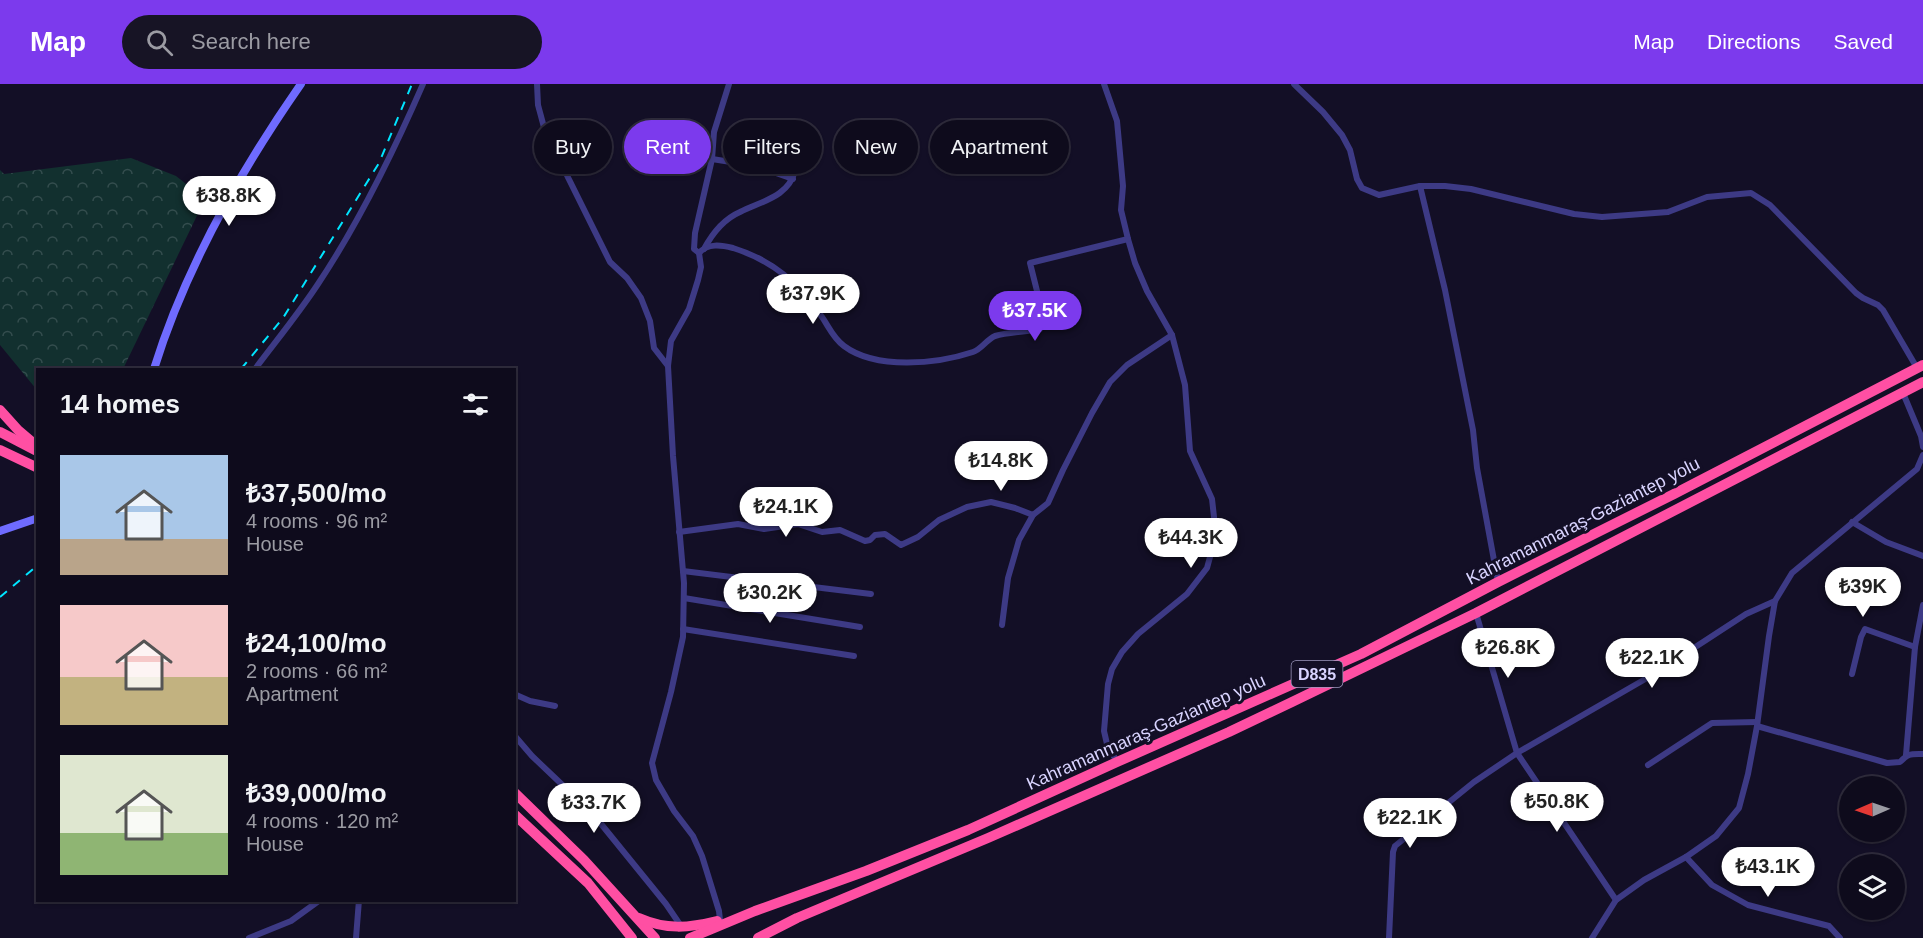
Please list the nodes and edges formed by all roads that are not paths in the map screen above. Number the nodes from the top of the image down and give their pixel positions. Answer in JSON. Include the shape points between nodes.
{"nodes":[{"id":1,"x":301,"y":84,"type":"edge"},
{"id":2,"x":423,"y":84,"type":"edge"},
{"id":3,"x":537,"y":84,"type":"edge"},
{"id":4,"x":729,"y":84,"type":"edge"},
{"id":5,"x":1104,"y":84,"type":"edge"},
{"id":6,"x":1294,"y":84,"type":"edge"},
{"id":7,"x":712,"y":159,"type":"junction"},
{"id":8,"x":794,"y":174,"type":"edge"},
{"id":9,"x":793,"y":179,"type":"junction"},
{"id":10,"x":1420,"y":186,"type":"junction"},
{"id":11,"x":1128,"y":239,"type":"junction"},
{"id":12,"x":701,"y":251,"type":"junction"},
{"id":13,"x":1172,"y":335,"type":"junction"},
{"id":14,"x":668,"y":366,"type":"junction"},
{"id":15,"x":1920,"y":367,"type":"edge"},
{"id":16,"x":154,"y":368,"type":"edge"},
{"id":17,"x":256,"y":368,"type":"edge"},
{"id":18,"x":1923,"y":382,"type":"edge"},
{"id":19,"x":1903,"y":393,"type":"junction"},
{"id":20,"x":0,"y":410,"type":"edge"},
{"id":21,"x":0,"y":432,"type":"edge"},
{"id":22,"x":36,"y":445,"type":"edge"},
{"id":23,"x":1923,"y":447,"type":"edge"},
{"id":24,"x":0,"y":450,"type":"edge"},
{"id":25,"x":36,"y":450,"type":"edge"},
{"id":26,"x":1923,"y":455,"type":"edge"},
{"id":27,"x":0,"y":457,"type":"edge"},
{"id":28,"x":36,"y":468,"type":"edge"},
{"id":29,"x":36,"y":468,"type":"edge"},
{"id":30,"x":1033,"y":515,"type":"junction"},
{"id":31,"x":36,"y":519,"type":"edge"},
{"id":32,"x":1852,"y":522,"type":"junction"},
{"id":33,"x":0,"y":531,"type":"edge"},
{"id":34,"x":679,"y":532,"type":"junction"},
{"id":35,"x":1923,"y":556,"type":"edge"},
{"id":36,"x":683,"y":571,"type":"junction"},
{"id":37,"x":1498,"y":582,"type":"junction"},
{"id":38,"x":871,"y":594,"type":"dead end"},
{"id":39,"x":684,"y":598,"type":"junction"},
{"id":40,"x":1775,"y":601,"type":"junction"},
{"id":41,"x":1923,"y":605,"type":"edge"},
{"id":42,"x":1476,"y":613,"type":"junction"},
{"id":43,"x":1002,"y":625,"type":"dead end"},
{"id":44,"x":860,"y":627,"type":"dead end"},
{"id":45,"x":683,"y":629,"type":"junction"},
{"id":46,"x":1918,"y":643,"type":"edge"},
{"id":47,"x":854,"y":656,"type":"dead end"},
{"id":48,"x":1852,"y":674,"type":"dead end"},
{"id":49,"x":516,"y":695,"type":"edge"},
{"id":50,"x":555,"y":706,"type":"dead end"},
{"id":51,"x":1757,"y":724,"type":"junction"},
{"id":52,"x":516,"y":737,"type":"edge"},
{"id":53,"x":1517,"y":753,"type":"junction"},
{"id":54,"x":1923,"y":754,"type":"edge"},
{"id":55,"x":1906,"y":755,"type":"junction"},
{"id":56,"x":1117,"y":762,"type":"junction"},
{"id":57,"x":1648,"y":765,"type":"dead end"},
{"id":58,"x":516,"y":794,"type":"edge"},
{"id":59,"x":516,"y":816,"type":"edge"},
{"id":60,"x":1686,"y":857,"type":"junction"},
{"id":61,"x":1616,"y":900,"type":"junction"},
{"id":62,"x":317,"y":902,"type":"edge"},
{"id":63,"x":359,"y":902,"type":"edge"},
{"id":64,"x":755,"y":911,"type":"junction"},
{"id":65,"x":634,"y":915,"type":"junction"},
{"id":66,"x":615,"y":916,"type":"junction"},
{"id":67,"x":720,"y":920,"type":"junction"},
{"id":68,"x":682,"y":928,"type":"junction"},
{"id":69,"x":249,"y":938,"type":"edge"},
{"id":70,"x":356,"y":938,"type":"edge"},
{"id":71,"x":620,"y":938,"type":"edge"},
{"id":72,"x":632,"y":938,"type":"edge"},
{"id":73,"x":655,"y":938,"type":"edge"},
{"id":74,"x":690,"y":938,"type":"edge"},
{"id":75,"x":758,"y":938,"type":"edge"},
{"id":76,"x":1389,"y":938,"type":"edge"},
{"id":77,"x":1592,"y":938,"type":"edge"},
{"id":78,"x":1840,"y":938,"type":"edge"}],
"edges":[{"from":1,"to":16,"type":"street","via":[[227,204],[185,285]]},
{"from":2,"to":17,"type":"street","via":[[367,201],[318,284]]},
{"from":3,"to":14,"type":"street","via":[[545,131],[610,262],[641,297],[654,348]]},
{"from":4,"to":7,"type":"street","via":[[714,132]]},
{"from":5,"to":11,"type":"street","via":[[1117,121],[1123,186],[1121,210]]},
{"from":6,"to":10,"type":"street","via":[[1342,135],[1362,188],[1379,195]]},
{"from":7,"to":9,"type":"street","via":[[756,166]]},
{"from":7,"to":12,"type":"street","via":[[695,233],[694,249]]},
{"from":8,"to":9,"type":"street"},
{"from":9,"to":12,"type":"street","via":[[779,195],[738,212],[712,234]]},
{"from":10,"to":15,"type":"street","via":[[1471,189],[1602,217],[1668,212],[1707,197],[1751,193],[1770,205],[1856,293],[1878,305]]},
{"from":10,"to":37,"type":"street","via":[[1473,430]]},
{"from":11,"to":12,"type":"street","via":[[1030,263],[1045,323],[1040,329],[996,336],[976,351],[942,361],[909,363],[872,358],[844,346],[796,285],[754,254],[720,244]]},
{"from":11,"to":13,"type":"street","via":[[1147,291]]},
{"from":12,"to":14,"type":"street","via":[[698,280],[689,309],[671,341]]},
{"from":13,"to":30,"type":"street","via":[[1127,365],[1110,382],[1048,503]]},
{"from":13,"to":56,"type":"street","via":[[1185,385],[1190,451],[1212,499],[1216,535],[1207,568],[1187,594],[1138,634],[1112,669],[1104,731]]},
{"from":14,"to":34,"type":"street"},
{"from":15,"to":37,"type":"highway","name":"Kahramanmaraş-Gaziantep yolu","number":"D835"},
{"from":18,"to":19,"type":"highway","name":"Kahramanmaraş-Gaziantep yolu","number":"D835"},
{"from":19,"to":23,"type":"street"},
{"from":19,"to":42,"type":"highway","name":"Kahramanmaraş-Gaziantep yolu","number":"D835"},
{"from":20,"to":22,"type":"highway"},
{"from":21,"to":25,"type":"highway"},
{"from":24,"to":28,"type":"highway"},
{"from":26,"to":32,"type":"street","via":[[1917,469]]},
{"from":27,"to":29,"type":"highway"},
{"from":30,"to":34,"type":"street","via":[[991,502],[979,504],[939,520],[901,545],[885,534],[865,541],[840,530],[822,532],[798,524],[764,529],[738,524]]},
{"from":30,"to":43,"type":"street","via":[[1019,540],[1008,578]]},
{"from":31,"to":33,"type":"street"},
{"from":32,"to":35,"type":"street","via":[[1886,542]]},
{"from":32,"to":40,"type":"street","via":[[1792,573]]},
{"from":34,"to":36,"type":"street"},
{"from":36,"to":38,"type":"street"},
{"from":36,"to":39,"type":"street"},
{"from":37,"to":56,"type":"highway","name":"Kahramanmaraş-Gaziantep yolu","number":"D835","via":[[1361,654]]},
{"from":39,"to":44,"type":"street"},
{"from":39,"to":45,"type":"street"},
{"from":40,"to":51,"type":"street"},
{"from":40,"to":53,"type":"street","via":[[1746,614],[1654,674]]},
{"from":41,"to":46,"type":"street"},
{"from":42,"to":53,"type":"street"},
{"from":42,"to":75,"type":"highway","name":"Kahramanmaraş-Gaziantep yolu","number":"D835","via":[[1229,732]]},
{"from":45,"to":47,"type":"street"},
{"from":45,"to":67,"type":"street","via":[[652,763],[656,780],[702,856]]},
{"from":46,"to":48,"type":"street","via":[[1865,629]]},
{"from":46,"to":55,"type":"street"},
{"from":49,"to":50,"type":"street"},
{"from":51,"to":55,"type":"street","via":[[1887,763],[1900,762]]},
{"from":51,"to":57,"type":"street","via":[[1712,723]]},
{"from":51,"to":60,"type":"street","via":[[1739,808],[1716,836]]},
{"from":52,"to":68,"type":"street","via":[[593,814]]},
{"from":53,"to":61,"type":"street"},
{"from":53,"to":76,"type":"street","via":[[1474,782],[1395,846]]},
{"from":54,"to":55,"type":"street"},
{"from":56,"to":64,"type":"highway","name":"Kahramanmaraş-Gaziantep yolu","number":"D835","via":[[968,830]]},
{"from":58,"to":65,"type":"highway"},
{"from":59,"to":66,"type":"highway","via":[[588,883]]},
{"from":60,"to":61,"type":"street"},
{"from":60,"to":78,"type":"street","via":[[1712,885],[1748,905],[1829,926]]},
{"from":61,"to":77,"type":"street"},
{"from":62,"to":69,"type":"street","via":[[291,921]]},
{"from":63,"to":70,"type":"street"},
{"from":64,"to":67,"type":"highway"},
{"from":64,"to":74,"type":"highway","name":"Kahramanmaraş-Gaziantep yolu","number":"D835"},
{"from":65,"to":68,"type":"highway","via":[[652,924]]},
{"from":65,"to":73,"type":"highway"},
{"from":66,"to":71,"type":"highway"},
{"from":66,"to":72,"type":"highway"},
{"from":67,"to":68,"type":"highway"}]}
